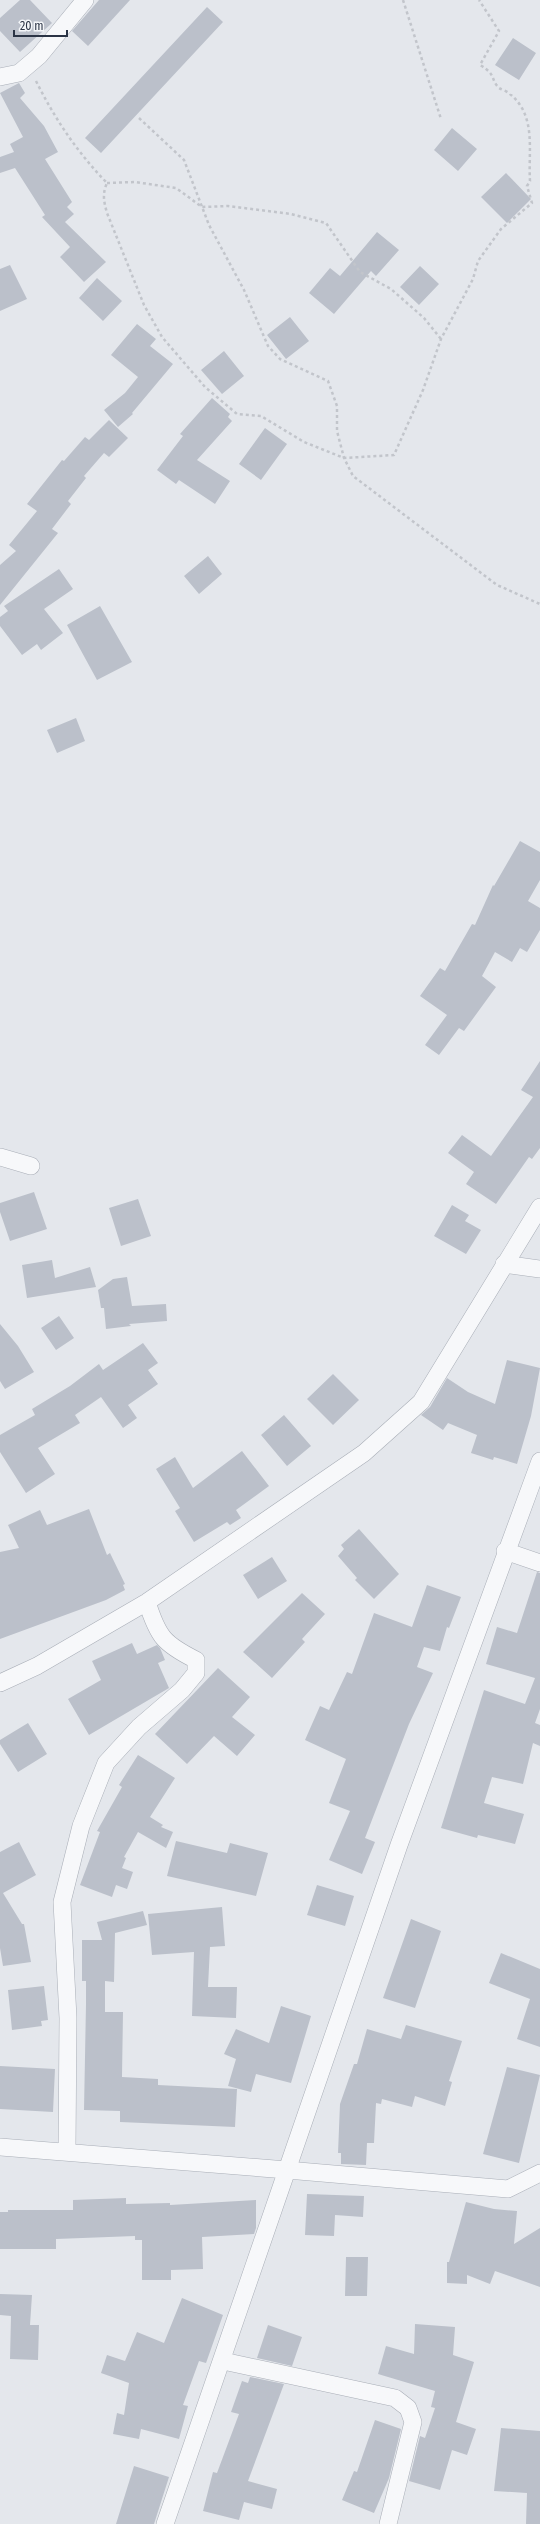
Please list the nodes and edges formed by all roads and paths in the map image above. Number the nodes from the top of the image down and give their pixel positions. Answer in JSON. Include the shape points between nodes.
{"nodes":[{"id":1,"x":85,"y":0,"type":"edge"},
{"id":2,"x":403,"y":0,"type":"edge"},
{"id":3,"x":479,"y":0,"type":"edge"},
{"id":4,"x":28,"y":66,"type":"junction"},
{"id":5,"x":0,"y":77,"type":"edge"},
{"id":6,"x":139,"y":118,"type":"dead end"},
{"id":7,"x":441,"y":119,"type":"dead end"},
{"id":8,"x":107,"y":183,"type":"junction"},
{"id":9,"x":202,"y":207,"type":"junction"},
{"id":10,"x":441,"y":339,"type":"junction"},
{"id":11,"x":344,"y":458,"type":"junction"},
{"id":12,"x":540,"y":604,"type":"edge"},
{"id":13,"x":0,"y":1157,"type":"edge"},
{"id":14,"x":31,"y":1166,"type":"dead end"},
{"id":15,"x":540,"y":1207,"type":"edge"},
{"id":16,"x":504,"y":1264,"type":"junction"},
{"id":17,"x":540,"y":1268,"type":"edge"},
{"id":18,"x":540,"y":1461,"type":"edge"},
{"id":19,"x":505,"y":1551,"type":"junction"},
{"id":20,"x":540,"y":1563,"type":"edge"},
{"id":21,"x":147,"y":1602,"type":"junction"},
{"id":22,"x":0,"y":1683,"type":"edge"},
{"id":23,"x":0,"y":2147,"type":"edge"},
{"id":24,"x":67,"y":2151,"type":"junction"},
{"id":25,"x":287,"y":2170,"type":"junction"},
{"id":26,"x":540,"y":2173,"type":"edge"},
{"id":27,"x":223,"y":2361,"type":"junction"},
{"id":28,"x":165,"y":2524,"type":"edge"},
{"id":29,"x":388,"y":2524,"type":"edge"}],
"edges":[{"from":1,"to":4,"type":"street"},
{"from":2,"to":7,"type":"path"},
{"from":3,"to":10,"type":"path","via":[[500,31],[480,65],[492,72],[499,87],[510,94],[521,107],[529,126],[530,181],[527,186],[532,204],[501,229],[478,260],[473,279]]},
{"from":4,"to":5,"type":"street","via":[[19,73]]},
{"from":4,"to":8,"type":"path","via":[[54,118],[89,165]]},
{"from":6,"to":9,"type":"path","via":[[184,160]]},
{"from":8,"to":9,"type":"path","via":[[135,182],[176,188]]},
{"from":8,"to":11,"type":"path","via":[[103,190],[107,213],[144,305],[162,338],[205,387],[236,414],[260,416],[304,442]]},
{"from":9,"to":10,"type":"path","via":[[228,206],[291,214],[326,223],[360,272],[391,289],[424,318]]},
{"from":9,"to":11,"type":"path","via":[[244,290],[268,346],[280,359],[328,381],[337,406],[337,431]]},
{"from":10,"to":11,"type":"path","via":[[423,390],[394,455]]},
{"from":11,"to":12,"type":"path","via":[[353,476],[497,585]]},
{"from":13,"to":14,"type":"street"},
{"from":15,"to":16,"type":"street"},
{"from":16,"to":17,"type":"street"},
{"from":16,"to":21,"type":"street","via":[[421,1402],[364,1453]]},
{"from":18,"to":19,"type":"street"},
{"from":19,"to":20,"type":"street"},
{"from":19,"to":25,"type":"street","via":[[398,1845]]},
{"from":21,"to":22,"type":"street","via":[[37,1666]]},
{"from":21,"to":24,"type":"street","via":[[156,1629],[172,1648],[196,1660],[196,1673],[182,1690],[139,1727],[106,1763],[81,1826],[62,1902],[68,2018]]},
{"from":23,"to":24,"type":"street"},
{"from":24,"to":25,"type":"street"},
{"from":25,"to":26,"type":"street","via":[[508,2189]]},
{"from":25,"to":27,"type":"street"},
{"from":27,"to":28,"type":"street"},
{"from":27,"to":29,"type":"street","via":[[395,2398],[408,2408],[413,2422]]}]}
